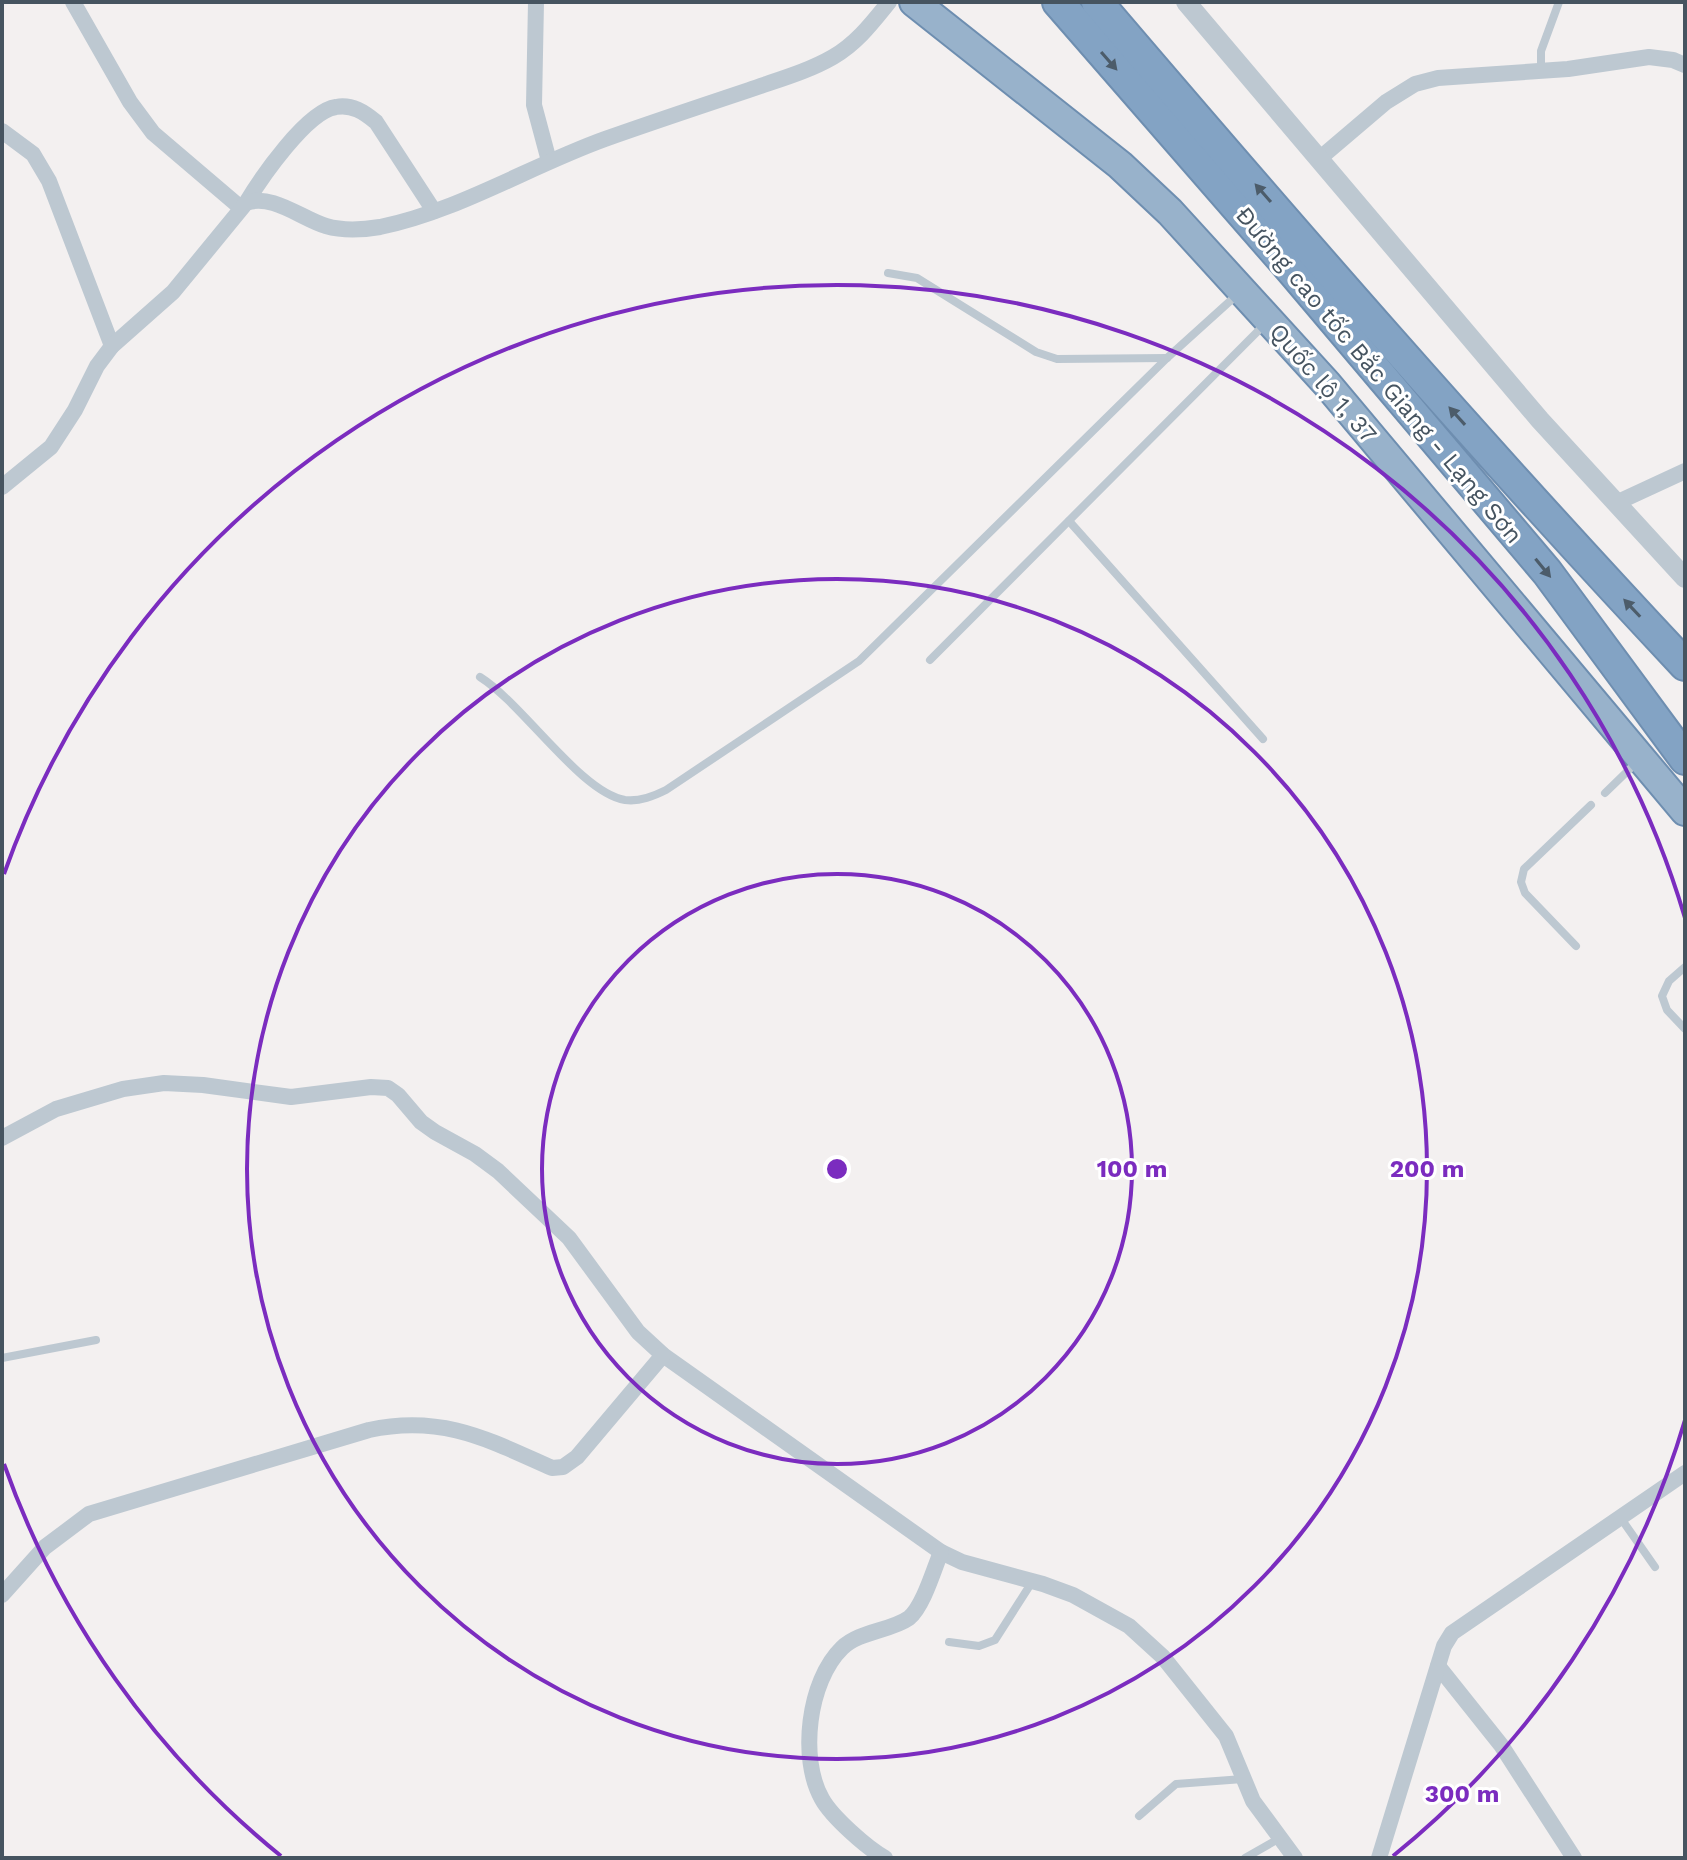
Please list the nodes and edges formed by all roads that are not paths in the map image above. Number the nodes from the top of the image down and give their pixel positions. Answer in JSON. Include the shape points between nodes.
{"nodes":[{"id":1,"x":73,"y":2,"type":"edge"},
{"id":2,"x":536,"y":2,"type":"edge"},
{"id":3,"x":889,"y":2,"type":"edge"},
{"id":4,"x":914,"y":2,"type":"edge"},
{"id":5,"x":1058,"y":2,"type":"edge"},
{"id":6,"x":1097,"y":2,"type":"edge"},
{"id":7,"x":1186,"y":2,"type":"edge"},
{"id":8,"x":1559,"y":2,"type":"edge"},
{"id":9,"x":1685,"y":65,"type":"edge"},
{"id":10,"x":1541,"y":71,"type":"junction"},
{"id":11,"x":2,"y":131,"type":"edge"},
{"id":12,"x":1319,"y":159,"type":"junction"},
{"id":13,"x":549,"y":161,"type":"junction"},
{"id":14,"x":244,"y":206,"type":"junction"},
{"id":15,"x":434,"y":211,"type":"junction"},
{"id":16,"x":888,"y":273,"type":"dead end"},
{"id":17,"x":1243,"y":290,"type":"junction"},
{"id":18,"x":1269,"y":321,"type":"junction"},
{"id":19,"x":112,"y":346,"type":"junction"},
{"id":20,"x":1167,"y":358,"type":"junction"},
{"id":21,"x":1685,"y":471,"type":"edge"},
{"id":22,"x":2,"y":487,"type":"edge"},
{"id":23,"x":1616,"y":503,"type":"junction"},
{"id":24,"x":1069,"y":521,"type":"junction"},
{"id":25,"x":1685,"y":578,"type":"edge"},
{"id":26,"x":930,"y":660,"type":"dead end"},
{"id":27,"x":1685,"y":665,"type":"edge"},
{"id":28,"x":480,"y":677,"type":"dead end"},
{"id":29,"x":1263,"y":739,"type":"dead end"},
{"id":30,"x":1640,"y":758,"type":"junction"},
{"id":31,"x":1685,"y":759,"type":"edge"},
{"id":32,"x":1605,"y":793,"type":"dead end"},
{"id":33,"x":1591,"y":805,"type":"dead end"},
{"id":34,"x":1685,"y":811,"type":"edge"},
{"id":35,"x":1576,"y":946,"type":"dead end"},
{"id":36,"x":1685,"y":967,"type":"edge"},
{"id":37,"x":1685,"y":1029,"type":"edge"},
{"id":38,"x":2,"y":1138,"type":"edge"},
{"id":39,"x":96,"y":1340,"type":"dead end"},
{"id":40,"x":663,"y":1355,"type":"junction"},
{"id":41,"x":2,"y":1358,"type":"edge"},
{"id":42,"x":1685,"y":1473,"type":"edge"},
{"id":43,"x":1620,"y":1517,"type":"junction"},
{"id":44,"x":941,"y":1552,"type":"junction"},
{"id":45,"x":1655,"y":1567,"type":"dead end"},
{"id":46,"x":1032,"y":1581,"type":"junction"},
{"id":47,"x":2,"y":1595,"type":"edge"},
{"id":48,"x":949,"y":1642,"type":"dead end"},
{"id":49,"x":1438,"y":1666,"type":"junction"},
{"id":50,"x":1243,"y":1779,"type":"junction"},
{"id":51,"x":1139,"y":1816,"type":"dead end"},
{"id":52,"x":1280,"y":1838,"type":"junction"},
{"id":53,"x":885,"y":1858,"type":"edge"},
{"id":54,"x":1245,"y":1858,"type":"edge"},
{"id":55,"x":1295,"y":1858,"type":"edge"},
{"id":56,"x":1379,"y":1858,"type":"edge"},
{"id":57,"x":1574,"y":1858,"type":"edge"}],
"edges":[{"from":1,"to":14,"type":"street","via":[[153,133]]},
{"from":2,"to":13,"type":"street","via":[[534,105]]},
{"from":3,"to":13,"type":"street","via":[[867,30],[830,59]]},
{"from":4,"to":17,"type":"highway","name":"Quốc lộ 1, 37","via":[[1120,165]]},
{"from":5,"to":31,"type":"highway","name":"Đường cao tốc Bắc Giang - Lạng Sơn","one_way":true,"via":[[1547,572]]},
{"from":27,"to":6,"type":"highway","name":"Đường cao tốc Bắc Giang - Lạng Sơn","one_way":true,"via":[[1563,535]]},
{"from":7,"to":12,"type":"street"},
{"from":8,"to":10,"type":"lane","via":[[1543,43]]},
{"from":9,"to":10,"type":"street","via":[[1649,57]]},
{"from":10,"to":12,"type":"street","via":[[1415,84]]},
{"from":11,"to":19,"type":"street","via":[[33,154],[49,181]]},
{"from":12,"to":23,"type":"street"},
{"from":13,"to":15,"type":"street"},
{"from":14,"to":15,"type":"street","via":[[254,200],[266,202],[348,230]]},
{"from":14,"to":15,"type":"street","via":[[277,157],[311,123],[333,107],[348,106],[376,122]]},
{"from":14,"to":19,"type":"street","via":[[173,292]]},
{"from":16,"to":20,"type":"lane","via":[[917,278],[1036,352],[1057,359]]},
{"from":17,"to":18,"type":"highway","name":"Quốc lộ 1, 37"},
{"from":17,"to":20,"type":"lane"},
{"from":18,"to":24,"type":"lane"},
{"from":18,"to":30,"type":"highway","name":"Quốc lộ 1, 37"},
{"from":19,"to":22,"type":"street","via":[[51,447]]},
{"from":20,"to":28,"type":"lane","via":[[859,661],[666,790],[625,800],[605,792]]},
{"from":21,"to":23,"type":"street"},
{"from":23,"to":25,"type":"street"},
{"from":24,"to":26,"type":"lane"},
{"from":24,"to":29,"type":"lane"},
{"from":30,"to":32,"type":"lane"},
{"from":30,"to":34,"type":"highway","name":"Quốc lộ 1, 37"},
{"from":33,"to":35,"type":"lane","via":[[1524,869],[1521,882],[1525,893]]},
{"from":36,"to":37,"type":"lane","via":[[1662,996]]},
{"from":38,"to":40,"type":"street","via":[[67,1105],[164,1083],[291,1097],[388,1088],[421,1122],[498,1171],[569,1238],[638,1332]]},
{"from":39,"to":41,"type":"lane"},
{"from":40,"to":44,"type":"street"},
{"from":40,"to":47,"type":"street","via":[[563,1467],[552,1468],[453,1428],[369,1430],[89,1514],[45,1547]]},
{"from":42,"to":43,"type":"street"},
{"from":43,"to":45,"type":"lane"},
{"from":43,"to":49,"type":"street","via":[[1452,1633]]},
{"from":44,"to":46,"type":"street"},
{"from":44,"to":53,"type":"street","via":[[916,1610],[843,1647],[826,1670],[814,1703],[808,1747],[822,1800]]},
{"from":46,"to":48,"type":"lane","via":[[995,1640],[979,1646]]},
{"from":46,"to":50,"type":"street","via":[[1073,1595],[1129,1626],[1163,1657],[1226,1736]]},
{"from":49,"to":56,"type":"street"},
{"from":49,"to":57,"type":"street","via":[[1501,1745]]},
{"from":50,"to":51,"type":"lane","via":[[1176,1784]]},
{"from":50,"to":52,"type":"street"},
{"from":52,"to":54,"type":"lane"},
{"from":52,"to":55,"type":"street"}]}
